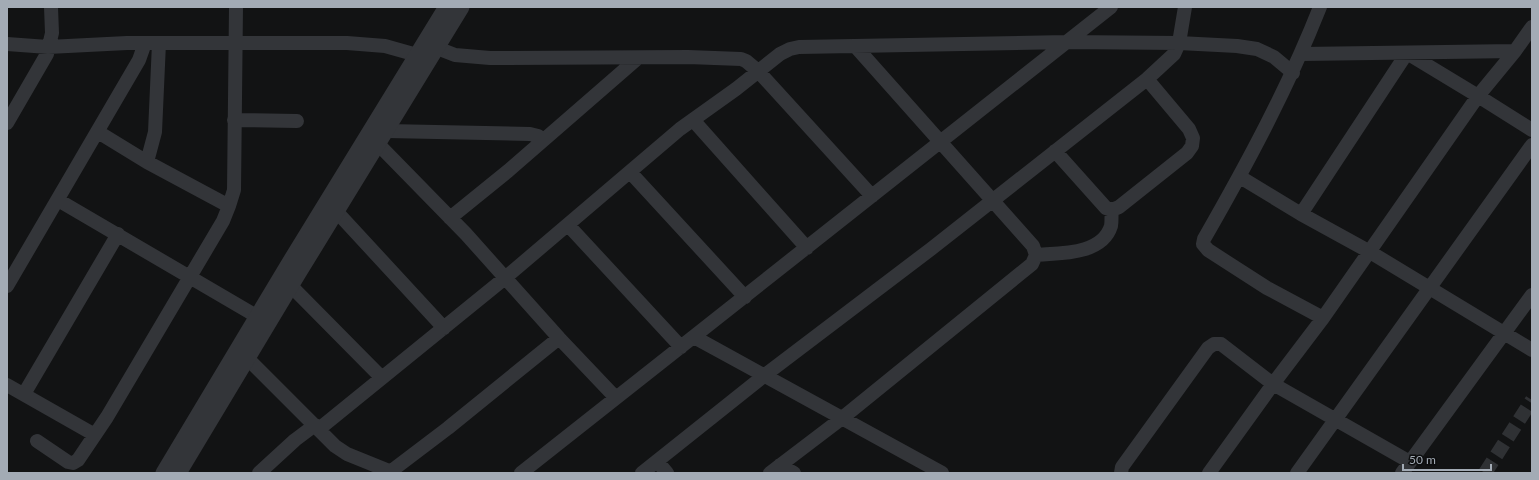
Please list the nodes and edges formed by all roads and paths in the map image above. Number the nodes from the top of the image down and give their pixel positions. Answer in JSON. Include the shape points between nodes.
{"nodes":[{"id":1,"x":52,"y":7,"type":"edge"},
{"id":2,"x":236,"y":7,"type":"edge"},
{"id":3,"x":447,"y":7,"type":"edge"},
{"id":4,"x":462,"y":7,"type":"edge"},
{"id":5,"x":1111,"y":7,"type":"edge"},
{"id":6,"x":1185,"y":7,"type":"edge"},
{"id":7,"x":1320,"y":7,"type":"edge"},
{"id":8,"x":1532,"y":27,"type":"edge"},
{"id":9,"x":1067,"y":42,"type":"junction"},
{"id":10,"x":145,"y":43,"type":"junction"},
{"id":11,"x":159,"y":43,"type":"junction"},
{"id":12,"x":1179,"y":43,"type":"junction"},
{"id":13,"x":7,"y":44,"type":"edge"},
{"id":14,"x":235,"y":44,"type":"junction"},
{"id":15,"x":48,"y":47,"type":"junction"},
{"id":16,"x":856,"y":47,"type":"junction"},
{"id":17,"x":427,"y":48,"type":"junction"},
{"id":18,"x":1515,"y":51,"type":"junction"},
{"id":19,"x":1407,"y":53,"type":"junction"},
{"id":20,"x":1302,"y":54,"type":"junction"},
{"id":21,"x":638,"y":58,"type":"junction"},
{"id":22,"x":758,"y":71,"type":"junction"},
{"id":23,"x":1293,"y":73,"type":"junction"},
{"id":24,"x":1147,"y":79,"type":"junction"},
{"id":25,"x":1478,"y":96,"type":"junction"},
{"id":26,"x":234,"y":120,"type":"junction"},
{"id":27,"x":693,"y":120,"type":"junction"},
{"id":28,"x":297,"y":121,"type":"dead end"},
{"id":29,"x":7,"y":123,"type":"edge"},
{"id":30,"x":1532,"y":130,"type":"edge"},
{"id":31,"x":98,"y":132,"type":"junction"},
{"id":32,"x":382,"y":137,"type":"junction"},
{"id":33,"x":543,"y":140,"type":"junction"},
{"id":34,"x":940,"y":142,"type":"junction"},
{"id":35,"x":1532,"y":145,"type":"edge"},
{"id":36,"x":1055,"y":151,"type":"junction"},
{"id":37,"x":147,"y":162,"type":"junction"},
{"id":38,"x":630,"y":172,"type":"junction"},
{"id":39,"x":1240,"y":176,"type":"junction"},
{"id":40,"x":872,"y":196,"type":"junction"},
{"id":41,"x":992,"y":199,"type":"junction"},
{"id":42,"x":58,"y":200,"type":"junction"},
{"id":43,"x":230,"y":206,"type":"junction"},
{"id":44,"x":1112,"y":210,"type":"junction"},
{"id":45,"x":336,"y":211,"type":"junction"},
{"id":46,"x":1300,"y":214,"type":"junction"},
{"id":47,"x":450,"y":218,"type":"junction"},
{"id":48,"x":568,"y":225,"type":"junction"},
{"id":49,"x":118,"y":234,"type":"junction"},
{"id":50,"x":807,"y":248,"type":"junction"},
{"id":51,"x":1370,"y":252,"type":"junction"},
{"id":52,"x":1036,"y":256,"type":"junction"},
{"id":53,"x":190,"y":276,"type":"junction"},
{"id":54,"x":505,"y":278,"type":"junction"},
{"id":55,"x":7,"y":286,"type":"edge"},
{"id":56,"x":291,"y":286,"type":"junction"},
{"id":57,"x":1430,"y":288,"type":"junction"},
{"id":58,"x":1532,"y":295,"type":"edge"},
{"id":59,"x":745,"y":297,"type":"junction"},
{"id":60,"x":258,"y":317,"type":"junction"},
{"id":61,"x":1323,"y":318,"type":"junction"},
{"id":62,"x":444,"y":328,"type":"junction"},
{"id":63,"x":1504,"y":333,"type":"junction"},
{"id":64,"x":694,"y":337,"type":"junction"},
{"id":65,"x":558,"y":338,"type":"junction"},
{"id":66,"x":681,"y":347,"type":"junction"},
{"id":67,"x":1532,"y":350,"type":"edge"},
{"id":68,"x":242,"y":355,"type":"junction"},
{"id":69,"x":765,"y":375,"type":"junction"},
{"id":70,"x":382,"y":378,"type":"junction"},
{"id":71,"x":7,"y":384,"type":"edge"},
{"id":72,"x":1273,"y":384,"type":"junction"},
{"id":73,"x":24,"y":394,"type":"junction"},
{"id":74,"x":616,"y":398,"type":"junction"},
{"id":75,"x":841,"y":419,"type":"junction"},
{"id":76,"x":1335,"y":419,"type":"junction"},
{"id":77,"x":317,"y":427,"type":"junction"},
{"id":78,"x":95,"y":436,"type":"junction"},
{"id":79,"x":37,"y":441,"type":"dead end"},
{"id":80,"x":657,"y":461,"type":"junction"},
{"id":81,"x":1406,"y":468,"type":"edge"},
{"id":82,"x":775,"y":469,"type":"edge"},
{"id":83,"x":392,"y":472,"type":"edge"},
{"id":84,"x":164,"y":473,"type":"edge"},
{"id":85,"x":178,"y":473,"type":"edge"},
{"id":86,"x":259,"y":473,"type":"edge"},
{"id":87,"x":521,"y":473,"type":"edge"},
{"id":88,"x":642,"y":473,"type":"edge"},
{"id":89,"x":667,"y":473,"type":"edge"},
{"id":90,"x":794,"y":473,"type":"edge"},
{"id":91,"x":942,"y":473,"type":"edge"},
{"id":92,"x":1121,"y":473,"type":"edge"},
{"id":93,"x":1210,"y":473,"type":"edge"},
{"id":94,"x":1297,"y":473,"type":"edge"}],
"edges":[{"from":1,"to":15,"type":"street","via":[[52,33]]},
{"from":2,"to":14,"type":"street"},
{"from":3,"to":17,"type":"street"},
{"from":4,"to":17,"type":"street"},
{"from":5,"to":9,"type":"street"},
{"from":6,"to":12,"type":"street"},
{"from":7,"to":20,"type":"street"},
{"from":8,"to":18,"type":"street"},
{"from":9,"to":12,"type":"street"},
{"from":9,"to":16,"type":"street"},
{"from":9,"to":34,"type":"street"},
{"from":10,"to":11,"type":"street"},
{"from":10,"to":15,"type":"street"},
{"from":10,"to":31,"type":"street","via":[[139,60]]},
{"from":11,"to":14,"type":"street"},
{"from":11,"to":37,"type":"street","via":[[155,132]]},
{"from":12,"to":23,"type":"street","via":[[1257,48]]},
{"from":12,"to":24,"type":"street","via":[[1174,54]]},
{"from":13,"to":15,"type":"street"},
{"from":14,"to":17,"type":"street","via":[[347,43]]},
{"from":14,"to":26,"type":"street"},
{"from":15,"to":29,"type":"street","via":[[47,54]]},
{"from":16,"to":22,"type":"street","via":[[790,49]]},
{"from":16,"to":34,"type":"street"},
{"from":17,"to":21,"type":"street","via":[[455,55],[490,58]]},
{"from":17,"to":32,"type":"street"},
{"from":17,"to":60,"type":"street"},
{"from":18,"to":19,"type":"street"},
{"from":18,"to":25,"type":"street"},
{"from":19,"to":20,"type":"street"},
{"from":19,"to":25,"type":"street"},
{"from":19,"to":46,"type":"street"},
{"from":20,"to":23,"type":"street"},
{"from":21,"to":22,"type":"street","via":[[741,59]]},
{"from":21,"to":33,"type":"street"},
{"from":22,"to":27,"type":"street"},
{"from":22,"to":40,"type":"street"},
{"from":23,"to":39,"type":"street"},
{"from":24,"to":36,"type":"street"},
{"from":24,"to":44,"type":"street","via":[[1189,129],[1193,138],[1192,146],[1179,160]]},
{"from":25,"to":30,"type":"street"},
{"from":25,"to":51,"type":"street"},
{"from":26,"to":28,"type":"street"},
{"from":26,"to":43,"type":"street","via":[[234,190]]},
{"from":27,"to":38,"type":"street"},
{"from":27,"to":50,"type":"street"},
{"from":31,"to":37,"type":"street"},
{"from":31,"to":42,"type":"street"},
{"from":32,"to":33,"type":"street","via":[[530,134]]},
{"from":32,"to":45,"type":"street"},
{"from":32,"to":47,"type":"street"},
{"from":33,"to":47,"type":"street"},
{"from":34,"to":40,"type":"street"},
{"from":34,"to":41,"type":"street"},
{"from":35,"to":57,"type":"street"},
{"from":36,"to":41,"type":"street"},
{"from":36,"to":44,"type":"street","via":[[1106,208]]},
{"from":37,"to":43,"type":"street"},
{"from":38,"to":48,"type":"street"},
{"from":38,"to":59,"type":"street"},
{"from":39,"to":46,"type":"street"},
{"from":39,"to":61,"type":"street","via":[[1204,239],[1204,244],[1208,250],[1267,288]]},
{"from":40,"to":50,"type":"street"},
{"from":41,"to":52,"type":"street","via":[[1033,246]]},
{"from":41,"to":69,"type":"street"},
{"from":42,"to":49,"type":"street"},
{"from":42,"to":55,"type":"street"},
{"from":43,"to":53,"type":"street"},
{"from":44,"to":52,"type":"street","via":[[1110,226],[1103,239],[1092,246],[1075,252]]},
{"from":45,"to":56,"type":"street"},
{"from":45,"to":62,"type":"street"},
{"from":46,"to":51,"type":"street"},
{"from":47,"to":54,"type":"street"},
{"from":48,"to":54,"type":"street"},
{"from":48,"to":66,"type":"street"},
{"from":49,"to":53,"type":"street"},
{"from":49,"to":73,"type":"street"},
{"from":50,"to":59,"type":"street"},
{"from":51,"to":57,"type":"street"},
{"from":51,"to":61,"type":"street"},
{"from":52,"to":75,"type":"street","via":[[1032,264]]},
{"from":53,"to":60,"type":"street"},
{"from":53,"to":78,"type":"street"},
{"from":54,"to":62,"type":"street"},
{"from":54,"to":65,"type":"street"},
{"from":56,"to":68,"type":"street"},
{"from":56,"to":70,"type":"street"},
{"from":57,"to":63,"type":"street"},
{"from":57,"to":76,"type":"street"},
{"from":58,"to":63,"type":"street"},
{"from":59,"to":64,"type":"street"},
{"from":60,"to":68,"type":"street"},
{"from":61,"to":72,"type":"street"},
{"from":62,"to":70,"type":"street"},
{"from":63,"to":67,"type":"street"},
{"from":63,"to":81,"type":"street"},
{"from":64,"to":66,"type":"street"},
{"from":64,"to":69,"type":"street"},
{"from":65,"to":74,"type":"street"},
{"from":65,"to":83,"type":"street"},
{"from":66,"to":74,"type":"street"},
{"from":68,"to":77,"type":"street"},
{"from":68,"to":84,"type":"street"},
{"from":68,"to":85,"type":"street"},
{"from":69,"to":75,"type":"street"},
{"from":69,"to":80,"type":"street"},
{"from":70,"to":77,"type":"street"},
{"from":71,"to":73,"type":"street"},
{"from":72,"to":76,"type":"street"},
{"from":72,"to":92,"type":"street","via":[[1221,344],[1214,344],[1208,348],[1126,461]]},
{"from":72,"to":93,"type":"street"},
{"from":73,"to":78,"type":"street"},
{"from":74,"to":87,"type":"street"},
{"from":75,"to":82,"type":"street"},
{"from":75,"to":91,"type":"street"},
{"from":76,"to":81,"type":"street"},
{"from":76,"to":94,"type":"street"},
{"from":77,"to":83,"type":"street","via":[[335,446],[347,454]]},
{"from":77,"to":86,"type":"street","via":[[295,440]]},
{"from":78,"to":79,"type":"street","via":[[73,463]]},
{"from":80,"to":88,"type":"street"},
{"from":80,"to":89,"type":"street"},
{"from":82,"to":90,"type":"street"}]}
